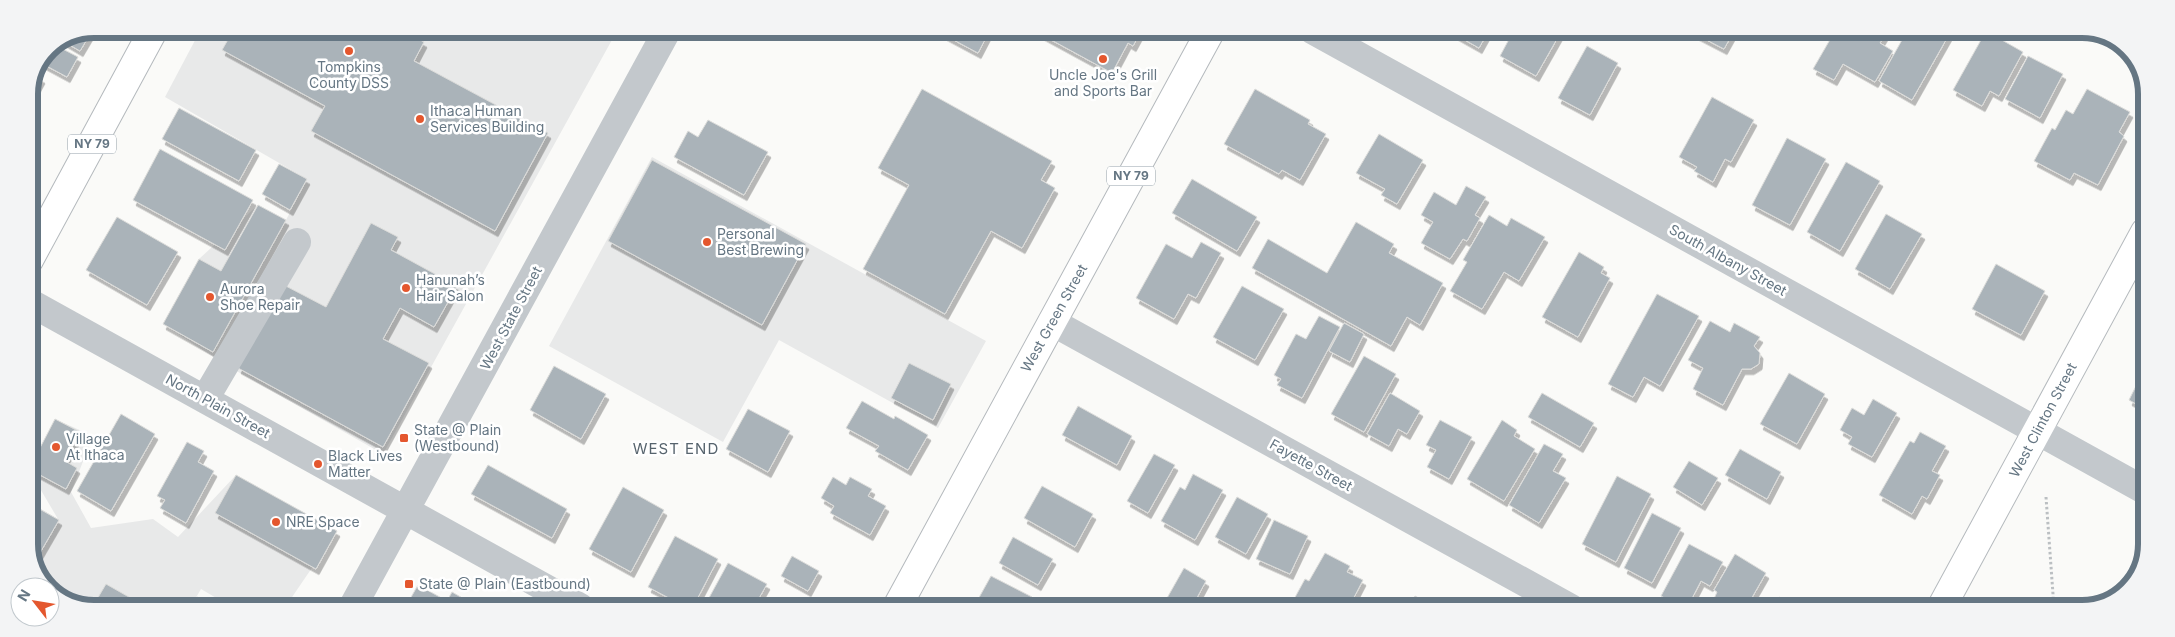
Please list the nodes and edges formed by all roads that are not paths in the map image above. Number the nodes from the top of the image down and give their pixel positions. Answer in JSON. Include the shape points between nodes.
{"nodes":[{"id":1,"x":149,"y":38,"type":"edge"},
{"id":2,"x":663,"y":38,"type":"edge"},
{"id":3,"x":1207,"y":38,"type":"edge"},
{"id":4,"x":1326,"y":38,"type":"edge"},
{"id":5,"x":297,"y":242,"type":"dead end"},
{"id":6,"x":38,"y":243,"type":"edge"},
{"id":7,"x":2137,"y":248,"type":"edge"},
{"id":8,"x":38,"y":307,"type":"edge"},
{"id":9,"x":1052,"y":322,"type":"junction"},
{"id":10,"x":205,"y":399,"type":"junction"},
{"id":11,"x":2036,"y":431,"type":"junction"},
{"id":12,"x":2138,"y":487,"type":"edge"},
{"id":13,"x":406,"y":510,"type":"junction"},
{"id":14,"x":356,"y":600,"type":"edge"},
{"id":15,"x":567,"y":600,"type":"edge"},
{"id":16,"x":901,"y":600,"type":"edge"},
{"id":17,"x":1556,"y":600,"type":"edge"},
{"id":18,"x":1945,"y":600,"type":"edge"}],
"edges":[{"from":1,"to":6,"type":"main road","number":"NY 79"},
{"from":2,"to":13,"type":"street","name":"West State Street"},
{"from":3,"to":9,"type":"main road","name":"West Green Street","number":"NY 79"},
{"from":4,"to":11,"type":"street","name":"South Albany Street"},
{"from":5,"to":10,"type":"street"},
{"from":7,"to":11,"type":"main road","name":"West Clinton Street"},
{"from":8,"to":10,"type":"street","name":"North Plain Street"},
{"from":9,"to":16,"type":"main road","name":"West Green Street","number":"NY 79"},
{"from":9,"to":17,"type":"street","name":"Fayette Street"},
{"from":10,"to":13,"type":"street","name":"North Plain Street"},
{"from":11,"to":12,"type":"street","name":"South Albany Street"},
{"from":11,"to":18,"type":"main road","name":"West Clinton Street"},
{"from":13,"to":14,"type":"street","name":"West State Street"},
{"from":13,"to":15,"type":"street","name":"North Plain Street"}]}
